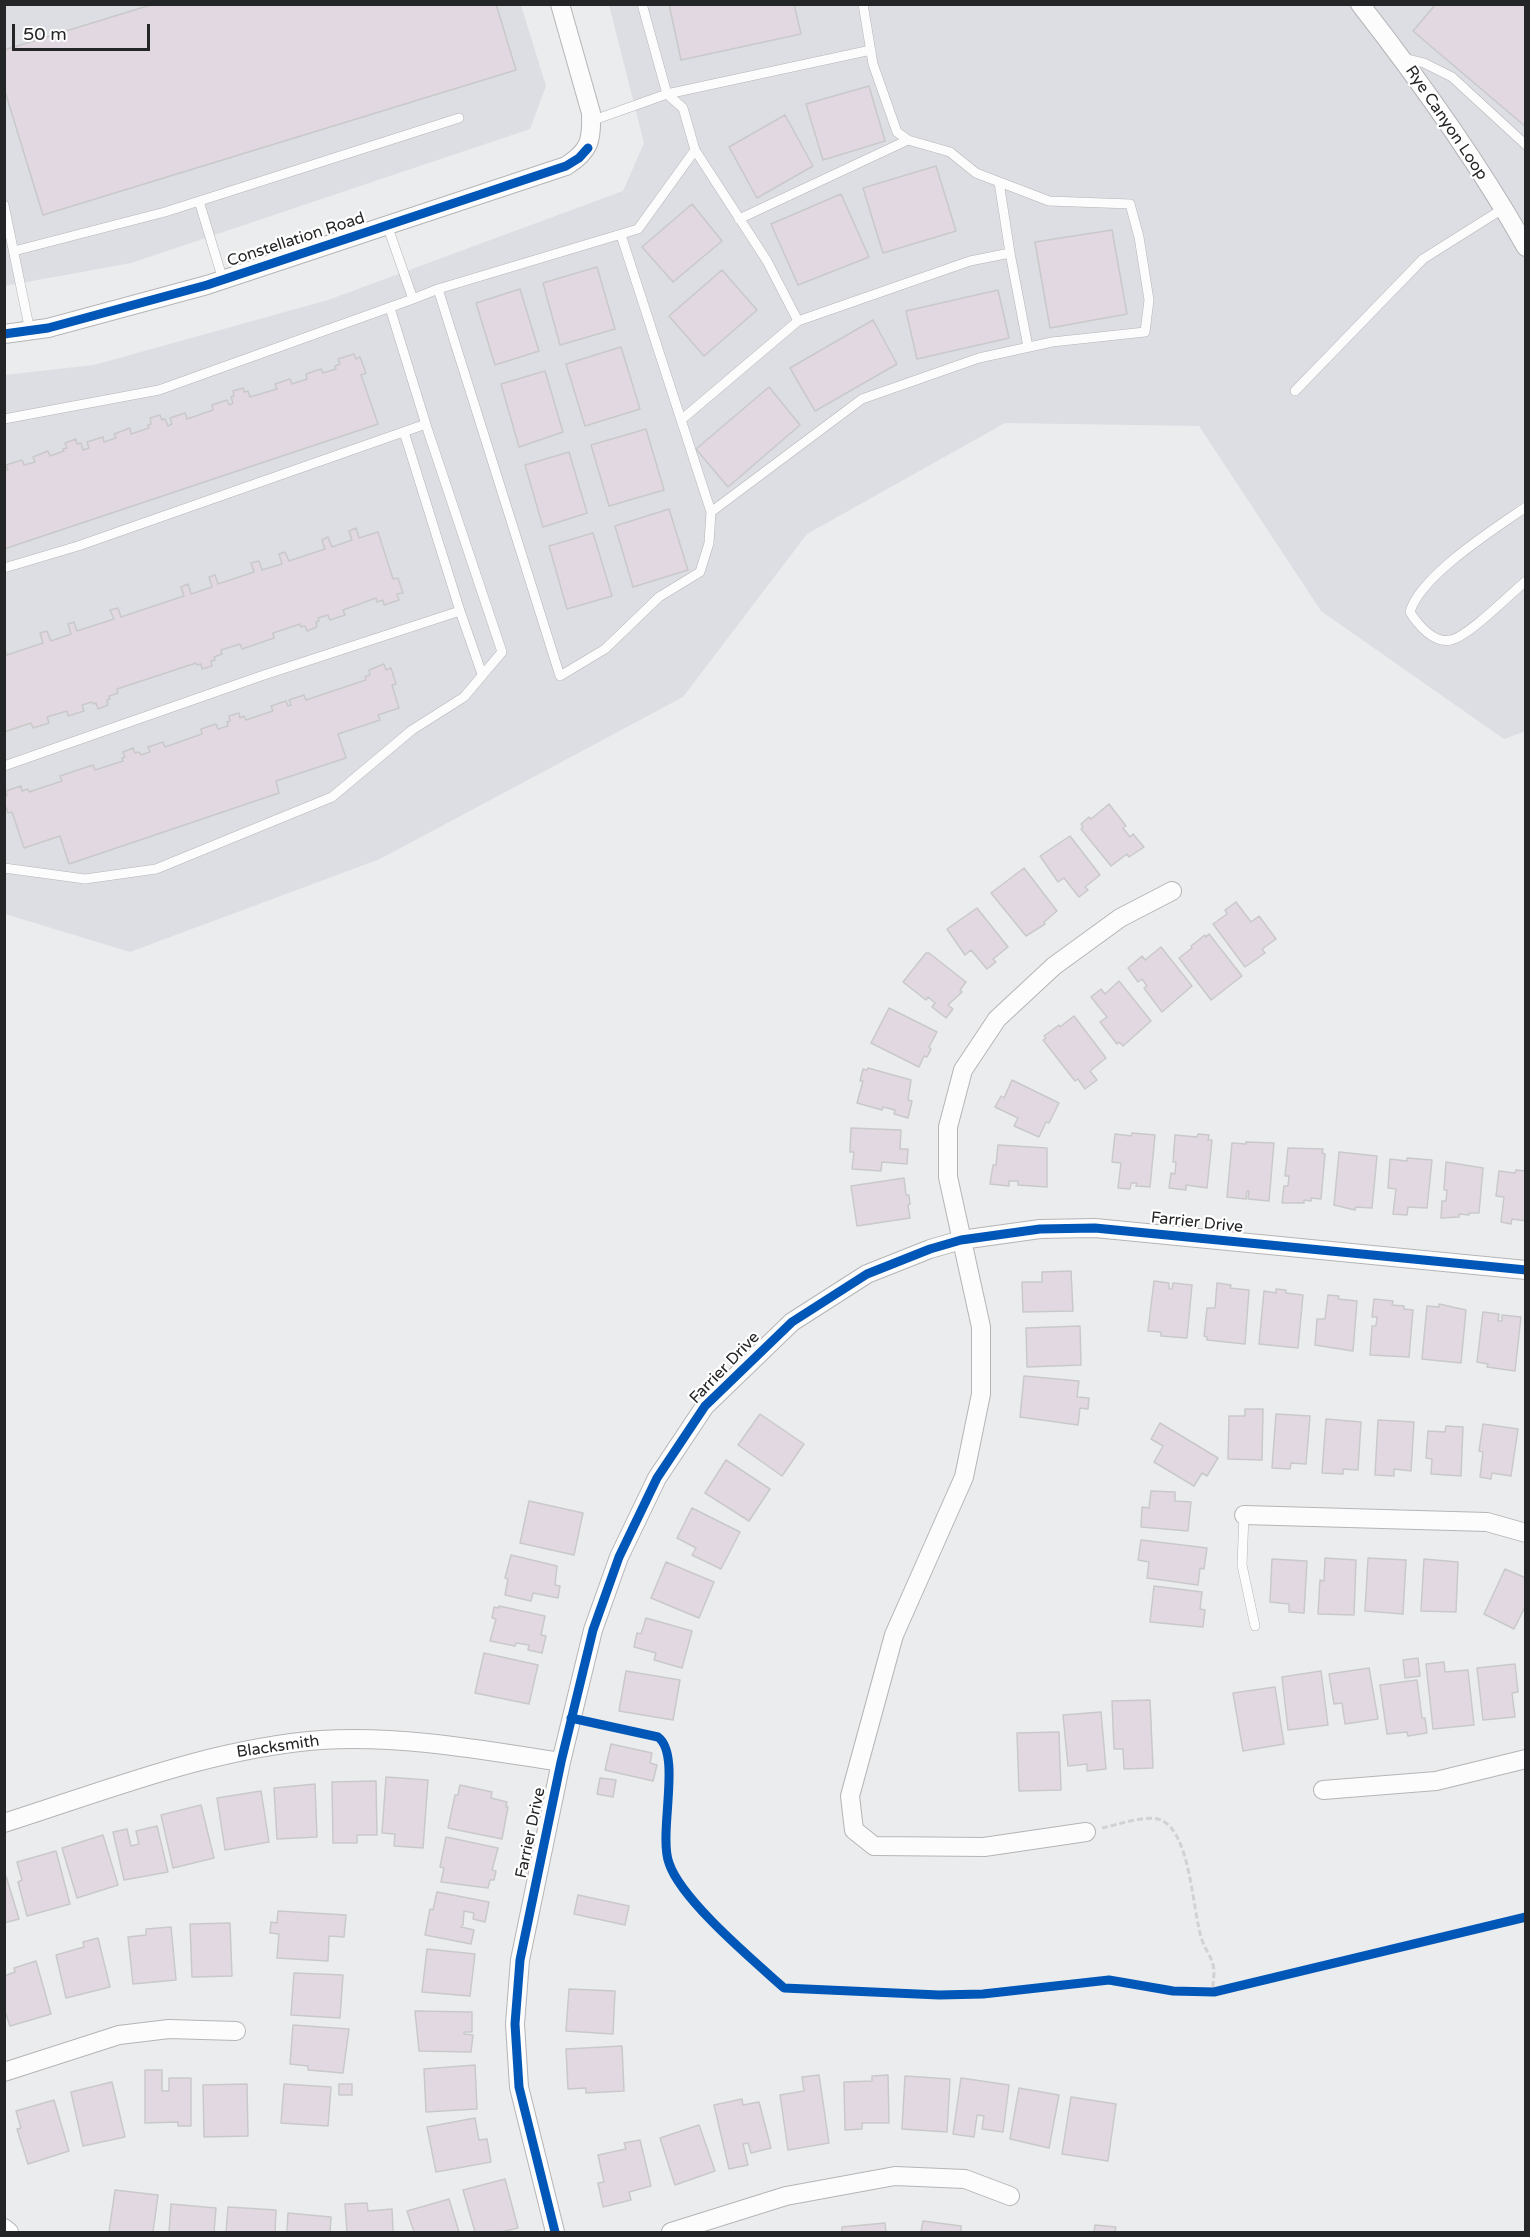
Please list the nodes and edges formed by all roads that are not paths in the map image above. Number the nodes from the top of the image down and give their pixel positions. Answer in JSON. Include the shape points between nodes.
{"nodes":[{"id":1,"x":560,"y":4,"type":"edge"},
{"id":2,"x":642,"y":4,"type":"edge"},
{"id":3,"x":863,"y":4,"type":"edge"},
{"id":4,"x":1360,"y":4,"type":"edge"},
{"id":5,"x":870,"y":50,"type":"junction"},
{"id":6,"x":1401,"y":57,"type":"junction"},
{"id":7,"x":667,"y":94,"type":"junction"},
{"id":8,"x":459,"y":118,"type":"dead end"},
{"id":9,"x":591,"y":121,"type":"junction"},
{"id":10,"x":908,"y":140,"type":"junction"},
{"id":11,"x":1526,"y":145,"type":"edge"},
{"id":12,"x":695,"y":150,"type":"junction"},
{"id":13,"x":999,"y":182,"type":"junction"},
{"id":14,"x":199,"y":201,"type":"junction"},
{"id":15,"x":4,"y":205,"type":"edge"},
{"id":16,"x":1504,"y":208,"type":"junction"},
{"id":17,"x":739,"y":219,"type":"junction"},
{"id":18,"x":387,"y":225,"type":"junction"},
{"id":19,"x":621,"y":235,"type":"junction"},
{"id":20,"x":1526,"y":247,"type":"edge"},
{"id":21,"x":14,"y":251,"type":"junction"},
{"id":22,"x":1010,"y":253,"type":"junction"},
{"id":23,"x":223,"y":280,"type":"junction"},
{"id":24,"x":438,"y":289,"type":"junction"},
{"id":25,"x":413,"y":300,"type":"junction"},
{"id":26,"x":390,"y":308,"type":"junction"},
{"id":27,"x":798,"y":321,"type":"junction"},
{"id":28,"x":30,"y":331,"type":"junction"},
{"id":29,"x":4,"y":334,"type":"edge"},
{"id":30,"x":1028,"y":347,"type":"junction"},
{"id":31,"x":1294,"y":391,"type":"dead end"},
{"id":32,"x":4,"y":420,"type":"edge"},
{"id":33,"x":681,"y":420,"type":"junction"},
{"id":34,"x":427,"y":428,"type":"junction"},
{"id":35,"x":404,"y":432,"type":"junction"},
{"id":36,"x":1526,"y":507,"type":"edge"},
{"id":37,"x":711,"y":512,"type":"junction"},
{"id":38,"x":4,"y":568,"type":"edge"},
{"id":39,"x":1526,"y":581,"type":"edge"},
{"id":40,"x":460,"y":611,"type":"junction"},
{"id":41,"x":483,"y":675,"type":"junction"},
{"id":42,"x":4,"y":766,"type":"edge"},
{"id":43,"x":4,"y":868,"type":"edge"},
{"id":44,"x":1172,"y":891,"type":"dead end"},
{"id":45,"x":961,"y":1240,"type":"junction"},
{"id":46,"x":1526,"y":1270,"type":"edge"},
{"id":47,"x":1244,"y":1515,"type":"joint"},
{"id":48,"x":1526,"y":1533,"type":"edge"},
{"id":49,"x":1255,"y":1626,"type":"dead end"},
{"id":50,"x":1526,"y":1759,"type":"edge"},
{"id":51,"x":561,"y":1762,"type":"junction"},
{"id":52,"x":1323,"y":1790,"type":"dead end"},
{"id":53,"x":4,"y":1823,"type":"edge"},
{"id":54,"x":1086,"y":1832,"type":"road end"},
{"id":55,"x":236,"y":2031,"type":"dead end"},
{"id":56,"x":4,"y":2072,"type":"edge"},
{"id":57,"x":1010,"y":2196,"type":"dead end"},
{"id":58,"x":4,"y":2228,"type":"edge"},
{"id":59,"x":9,"y":2232,"type":"edge"},
{"id":60,"x":555,"y":2232,"type":"edge"},
{"id":61,"x":671,"y":2232,"type":"edge"}],
"edges":[{"from":1,"to":9,"type":"street"},
{"from":2,"to":7,"type":"lane"},
{"from":3,"to":5,"type":"lane"},
{"from":4,"to":6,"type":"street","name":"Rye Canyon Loop"},
{"from":5,"to":7,"type":"lane"},
{"from":5,"to":10,"type":"lane","via":[[897,132]]},
{"from":6,"to":11,"type":"lane","via":[[1452,77]]},
{"from":6,"to":16,"type":"street","name":"Rye Canyon Loop"},
{"from":7,"to":9,"type":"lane"},
{"from":7,"to":12,"type":"lane","via":[[683,108]]},
{"from":8,"to":14,"type":"lane"},
{"from":9,"to":18,"type":"street","name":"Constellation Road","via":[[588,148],[566,166]]},
{"from":10,"to":13,"type":"lane","via":[[950,152],[976,173]]},
{"from":10,"to":17,"type":"lane"},
{"from":12,"to":17,"type":"lane"},
{"from":12,"to":19,"type":"lane","via":[[638,229]]},
{"from":13,"to":22,"type":"lane"},
{"from":13,"to":30,"type":"lane","via":[[1049,201],[1130,204],[1139,237],[1149,300],[1145,332]]},
{"from":14,"to":21,"type":"lane"},
{"from":14,"to":23,"type":"lane"},
{"from":15,"to":21,"type":"lane"},
{"from":16,"to":20,"type":"street","name":"Rye Canyon Loop"},
{"from":16,"to":31,"type":"lane","via":[[1423,259]]},
{"from":17,"to":27,"type":"lane","via":[[767,261]]},
{"from":18,"to":23,"type":"street","name":"Constellation Road"},
{"from":18,"to":25,"type":"lane"},
{"from":19,"to":24,"type":"lane"},
{"from":19,"to":33,"type":"lane"},
{"from":21,"to":28,"type":"lane"},
{"from":22,"to":27,"type":"lane","via":[[970,261]]},
{"from":22,"to":30,"type":"lane"},
{"from":23,"to":28,"type":"street","name":"Constellation Road"},
{"from":24,"to":25,"type":"lane"},
{"from":24,"to":37,"type":"lane","via":[[560,675],[605,649],[659,597],[700,572],[709,543]]},
{"from":25,"to":26,"type":"lane"},
{"from":26,"to":32,"type":"lane","via":[[159,390]]},
{"from":26,"to":34,"type":"lane"},
{"from":27,"to":33,"type":"lane"},
{"from":28,"to":29,"type":"street","name":"Constellation Road"},
{"from":30,"to":37,"type":"lane","via":[[979,358],[862,399]]},
{"from":33,"to":37,"type":"lane"},
{"from":34,"to":35,"type":"lane"},
{"from":34,"to":41,"type":"lane","via":[[502,652]]},
{"from":35,"to":38,"type":"lane"},
{"from":35,"to":40,"type":"lane"},
{"from":36,"to":39,"type":"lane","via":[[1452,559],[1413,601],[1410,612],[1430,635],[1451,640]]},
{"from":40,"to":41,"type":"lane"},
{"from":40,"to":42,"type":"lane"},
{"from":41,"to":43,"type":"lane","via":[[464,697],[412,730],[332,797],[156,869],[85,879]]},
{"from":44,"to":45,"type":"street","via":[[1120,918],[1054,966],[997,1019],[963,1070],[948,1127],[948,1177]]},
{"from":45,"to":46,"type":"street","name":"Farrier Drive","via":[[1041,1229],[1095,1228]]},
{"from":45,"to":51,"type":"street","name":"Farrier Drive","via":[[867,1274],[792,1322],[705,1406],[657,1478],[619,1557],[593,1630]]},
{"from":45,"to":54,"type":"street","via":[[981,1327],[981,1394],[964,1477],[894,1635],[850,1796],[854,1830],[874,1846],[984,1847]]},
{"from":47,"to":48,"type":"street","via":[[1487,1522]]},
{"from":47,"to":49,"type":"lane","via":[[1242,1565]]},
{"from":50,"to":52,"type":"street","via":[[1436,1781]]},
{"from":51,"to":53,"type":"street","name":"Blacksmith","via":[[419,1741],[321,1740],[218,1756]]},
{"from":51,"to":60,"type":"street","name":"Farrier Drive","via":[[520,1960],[515,2024],[519,2087]]},
{"from":55,"to":56,"type":"street","via":[[169,2029],[119,2034]]},
{"from":57,"to":61,"type":"street","via":[[965,2179],[895,2176],[786,2196]]},
{"from":58,"to":59,"type":"street"}]}
